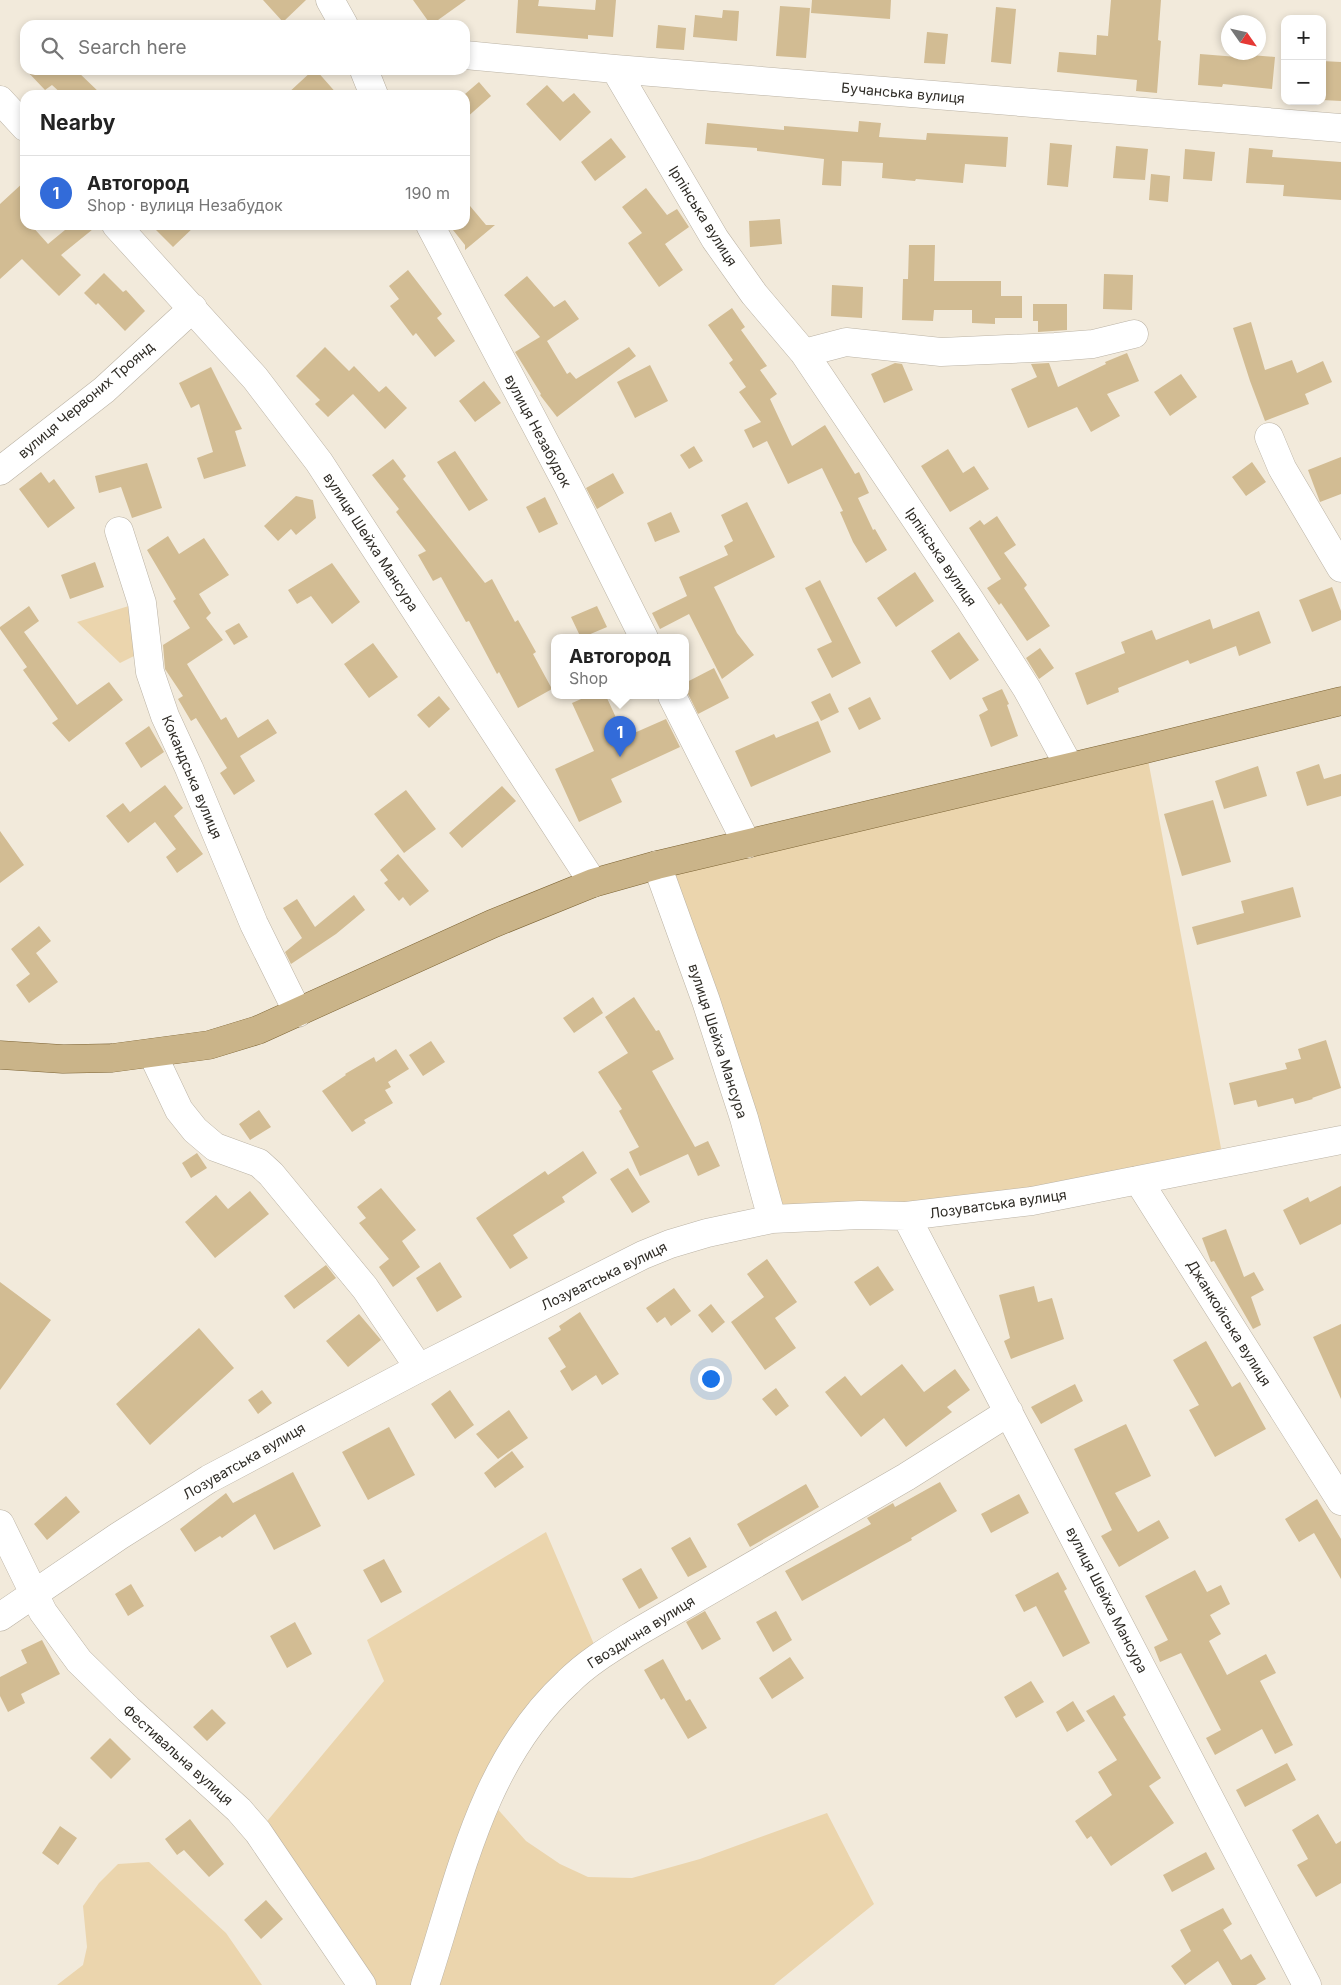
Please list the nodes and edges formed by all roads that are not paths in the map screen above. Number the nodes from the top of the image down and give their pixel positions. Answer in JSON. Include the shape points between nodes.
{"nodes":[{"id":1,"x":330,"y":0,"type":"edge"},
{"id":2,"x":341,"y":20,"type":"edge"},
{"id":3,"x":470,"y":55,"type":"edge"},
{"id":4,"x":615,"y":69,"type":"junction"},
{"id":5,"x":366,"y":75,"type":"edge"},
{"id":6,"x":372,"y":90,"type":"edge"},
{"id":7,"x":0,"y":100,"type":"edge"},
{"id":8,"x":20,"y":122,"type":"edge"},
{"id":9,"x":1341,"y":128,"type":"edge"},
{"id":10,"x":121,"y":230,"type":"edge"},
{"id":11,"x":433,"y":230,"type":"edge"},
{"id":12,"x":193,"y":308,"type":"junction"},
{"id":13,"x":1134,"y":334,"type":"dead end"},
{"id":14,"x":804,"y":353,"type":"junction"},
{"id":15,"x":1268,"y":437,"type":"dead end"},
{"id":16,"x":0,"y":471,"type":"edge"},
{"id":17,"x":119,"y":531,"type":"dead end"},
{"id":18,"x":1341,"y":568,"type":"edge"},
{"id":19,"x":642,"y":634,"type":"edge"},
{"id":20,"x":674,"y":699,"type":"edge"},
{"id":21,"x":1341,"y":701,"type":"edge"},
{"id":22,"x":1070,"y":766,"type":"junction"},
{"id":23,"x":747,"y":844,"type":"junction"},
{"id":24,"x":657,"y":865,"type":"junction"},
{"id":25,"x":593,"y":883,"type":"junction"},
{"id":26,"x":298,"y":1013,"type":"junction"},
{"id":27,"x":4,"y":1052,"type":"edge"},
{"id":28,"x":152,"y":1053,"type":"junction"},
{"id":29,"x":1341,"y":1140,"type":"edge"},
{"id":30,"x":1138,"y":1180,"type":"junction"},
{"id":31,"x":906,"y":1216,"type":"junction"},
{"id":32,"x":772,"y":1219,"type":"junction"},
{"id":33,"x":419,"y":1368,"type":"junction"},
{"id":34,"x":1009,"y":1412,"type":"junction"},
{"id":35,"x":1331,"y":1464,"type":"edge"},
{"id":36,"x":1341,"y":1501,"type":"edge"},
{"id":37,"x":0,"y":1524,"type":"edge"},
{"id":38,"x":33,"y":1594,"type":"junction"},
{"id":39,"x":0,"y":1616,"type":"edge"},
{"id":40,"x":362,"y":1985,"type":"edge"},
{"id":41,"x":425,"y":1985,"type":"edge"},
{"id":42,"x":1307,"y":1985,"type":"edge"}],
"edges":[{"from":1,"to":2,"type":"street"},
{"from":3,"to":4,"type":"street","name":"Бучанська вулиця"},
{"from":4,"to":9,"type":"street","name":"Бучанська вулиця"},
{"from":4,"to":14,"type":"street","name":"Ірпінська вулиця","via":[[715,240],[754,294]]},
{"from":5,"to":6,"type":"street"},
{"from":7,"to":8,"type":"street"},
{"from":10,"to":12,"type":"street","name":"вулиця Шейха Мансура"},
{"from":11,"to":19,"type":"street","name":"вулиця Незабудок"},
{"from":12,"to":16,"type":"street","name":"вулиця Червоних Троянд","via":[[104,390]]},
{"from":12,"to":25,"type":"street","name":"вулиця Шейха Мансура","via":[[255,378],[319,462]]},
{"from":13,"to":14,"type":"street","via":[[1093,344],[941,352],[846,342]]},
{"from":14,"to":22,"type":"street","name":"Ірпінська вулиця","via":[[970,600],[1027,689]]},
{"from":15,"to":18,"type":"street","via":[[1282,468]]},
{"from":17,"to":26,"type":"street","name":"Кокандська вулиця","via":[[142,603],[150,672],[165,716],[254,924]]},
{"from":20,"to":23,"type":"street"},
{"from":21,"to":22,"type":"main road"},
{"from":22,"to":23,"type":"main road"},
{"from":23,"to":24,"type":"main road"},
{"from":24,"to":25,"type":"main road"},
{"from":24,"to":32,"type":"street","name":"вулиця Шейха Мансура","via":[[706,1001]]},
{"from":25,"to":26,"type":"main road","via":[[483,928]]},
{"from":26,"to":28,"type":"main road","via":[[209,1045]]},
{"from":27,"to":28,"type":"main road","via":[[64,1059]]},
{"from":28,"to":33,"type":"street","via":[[179,1110],[195,1130],[215,1146],[259,1163],[271,1174],[364,1288]]},
{"from":29,"to":30,"type":"street","name":"Лозуватська вулиця"},
{"from":30,"to":31,"type":"street","name":"Лозуватська вулиця","via":[[1032,1201]]},
{"from":30,"to":35,"type":"street","name":"Джанкойська вулиця"},
{"from":31,"to":32,"type":"street","name":"Лозуватська вулиця"},
{"from":31,"to":34,"type":"street","name":"вулиця Шейха Мансура"},
{"from":32,"to":33,"type":"street","name":"Лозуватська вулиця","via":[[707,1233],[643,1255]]},
{"from":33,"to":38,"type":"street","name":"Лозуватська вулиця","via":[[210,1479]]},
{"from":34,"to":41,"type":"street","name":"Гвоздична вулиця","via":[[906,1477],[636,1633],[599,1656],[567,1682],[532,1720],[487,1797],[463,1861]]},
{"from":34,"to":42,"type":"street","name":"вулиця Шейха Мансура"},
{"from":35,"to":36,"type":"street","name":"Джанкойська вулиця"},
{"from":37,"to":38,"type":"street","name":"Фестивальна вулиця"},
{"from":38,"to":39,"type":"street","name":"Лозуватська вулиця"},
{"from":38,"to":40,"type":"street","name":"Фестивальна вулиця","via":[[79,1661],[239,1810],[258,1832]]}]}
